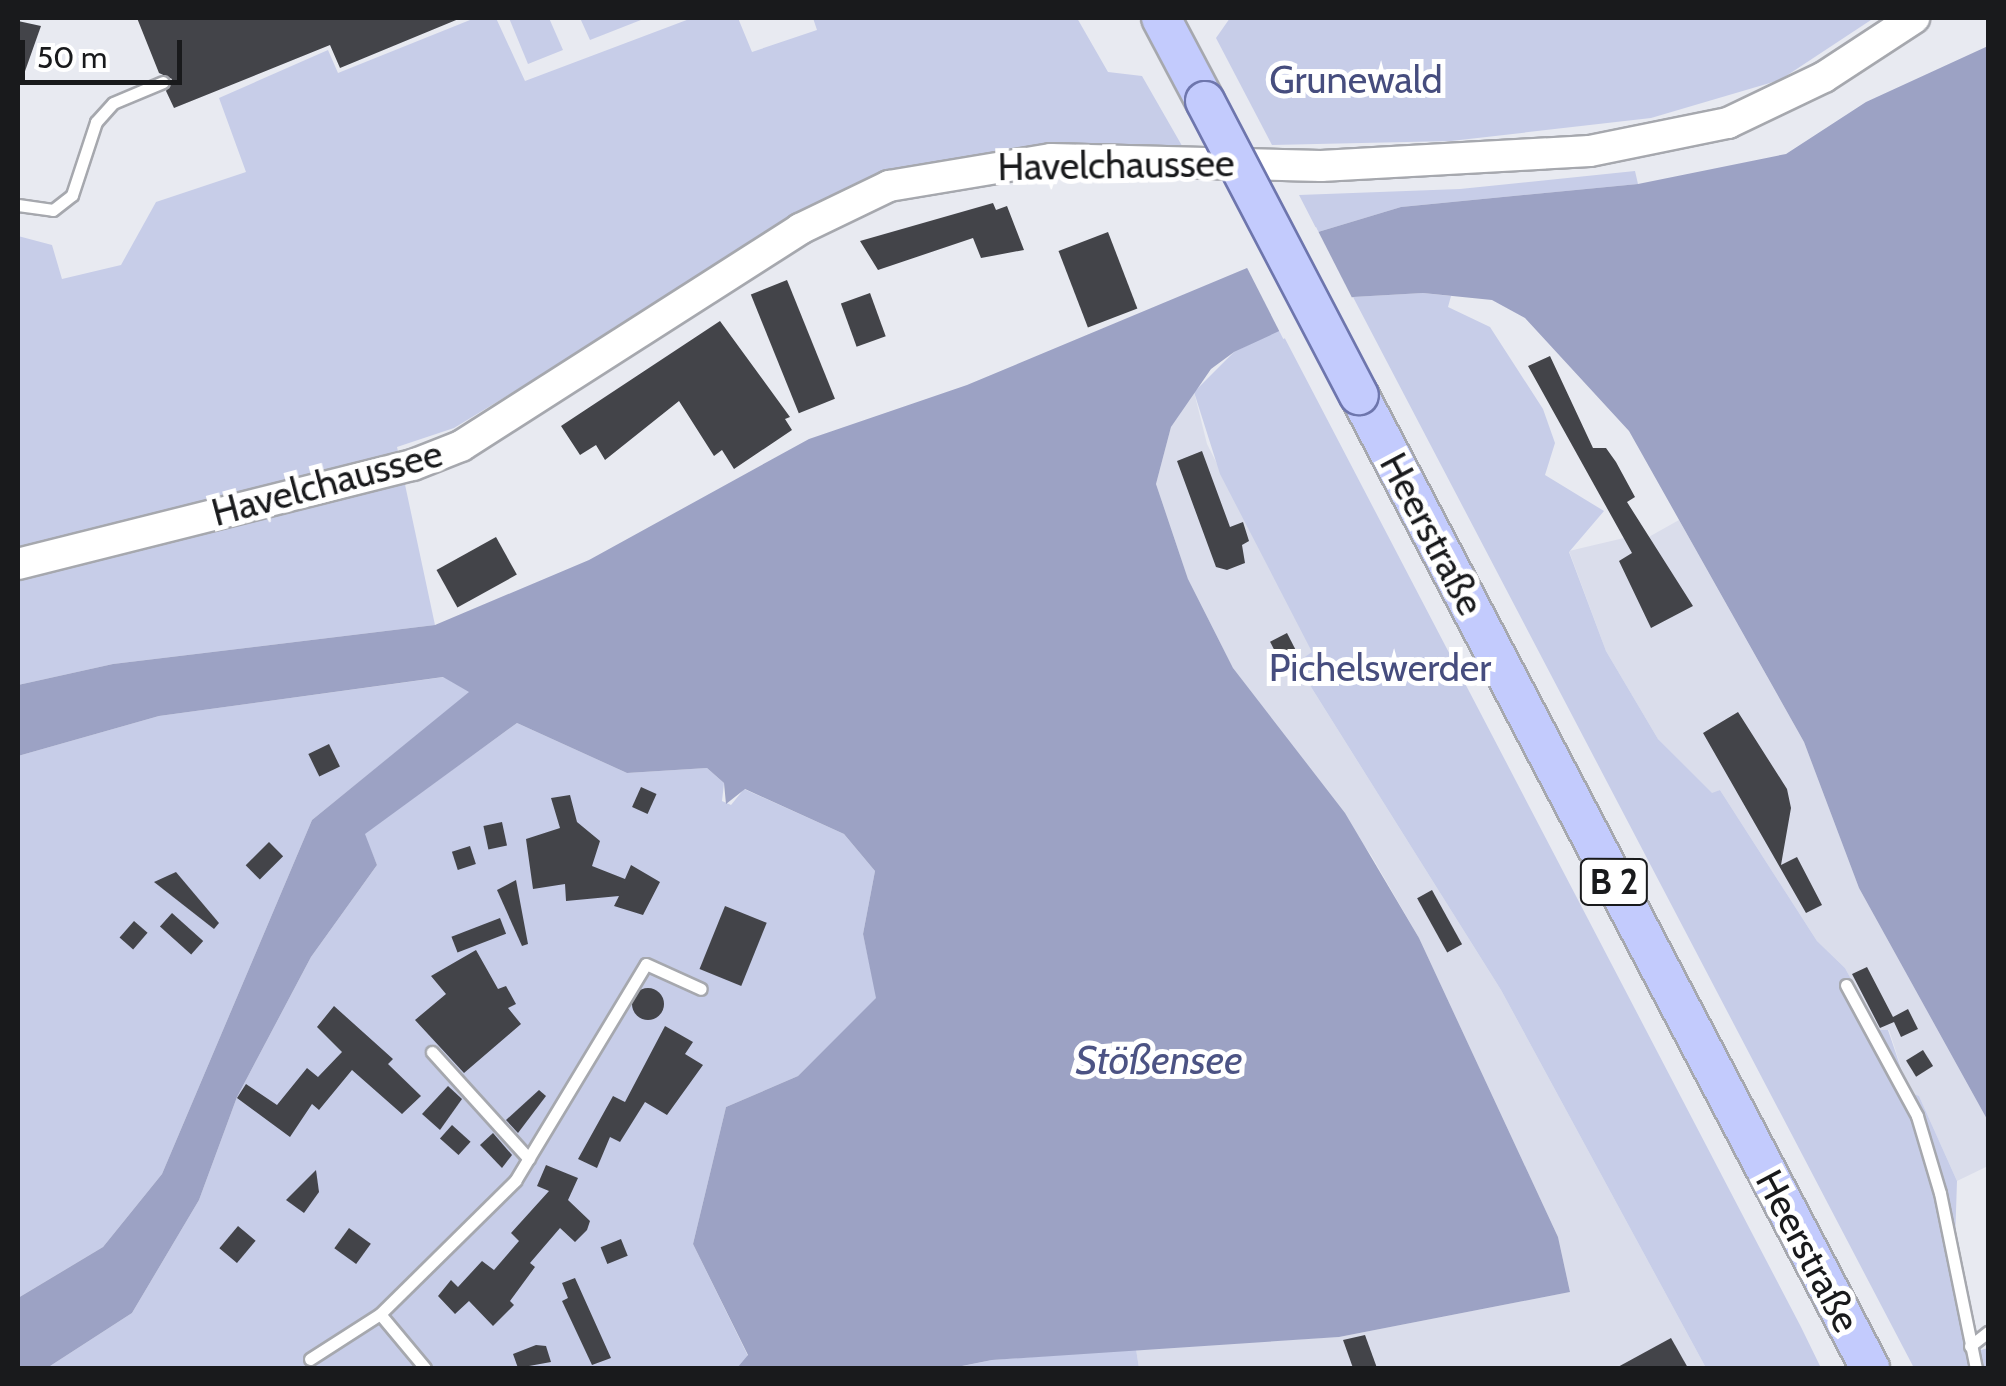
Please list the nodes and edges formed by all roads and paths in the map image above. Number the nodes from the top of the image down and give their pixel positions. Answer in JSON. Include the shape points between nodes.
{"nodes":[{"id":1,"x":1161,"y":18,"type":"edge"},
{"id":2,"x":1914,"y":18,"type":"edge"},
{"id":3,"x":163,"y":82,"type":"dead end"},
{"id":4,"x":18,"y":205,"type":"edge"},
{"id":5,"x":18,"y":564,"type":"edge"},
{"id":6,"x":1846,"y":985,"type":"dead end"},
{"id":7,"x":701,"y":989,"type":"dead end"},
{"id":8,"x":432,"y":1052,"type":"dead end"},
{"id":9,"x":528,"y":1160,"type":"junction"},
{"id":10,"x":380,"y":1314,"type":"junction"},
{"id":11,"x":1988,"y":1332,"type":"edge"},
{"id":12,"x":1970,"y":1346,"type":"junction"},
{"id":13,"x":310,"y":1359,"type":"dead end"},
{"id":14,"x":425,"y":1368,"type":"edge"},
{"id":15,"x":1870,"y":1368,"type":"edge"},
{"id":16,"x":1976,"y":1368,"type":"edge"}],
"edges":[{"from":1,"to":15,"type":"main road","name":"Heerstraße","number":"B 2","bridge":true},
{"from":2,"to":5,"type":"street","name":"Havelchaussee","via":[[1760,110],[1696,131],[1590,151],[1372,166],[1051,159],[889,186],[800,228],[461,446],[414,465]]},
{"from":3,"to":4,"type":"lane","via":[[112,103],[96,122],[72,196],[53,210]]},
{"from":6,"to":12,"type":"lane","via":[[1916,1116],[1940,1192]]},
{"from":7,"to":9,"type":"lane","via":[[646,964]]},
{"from":8,"to":9,"type":"lane"},
{"from":9,"to":10,"type":"lane","via":[[448,1253]]},
{"from":10,"to":13,"type":"lane"},
{"from":10,"to":14,"type":"lane"},
{"from":11,"to":12,"type":"lane"},
{"from":12,"to":16,"type":"lane"}]}
